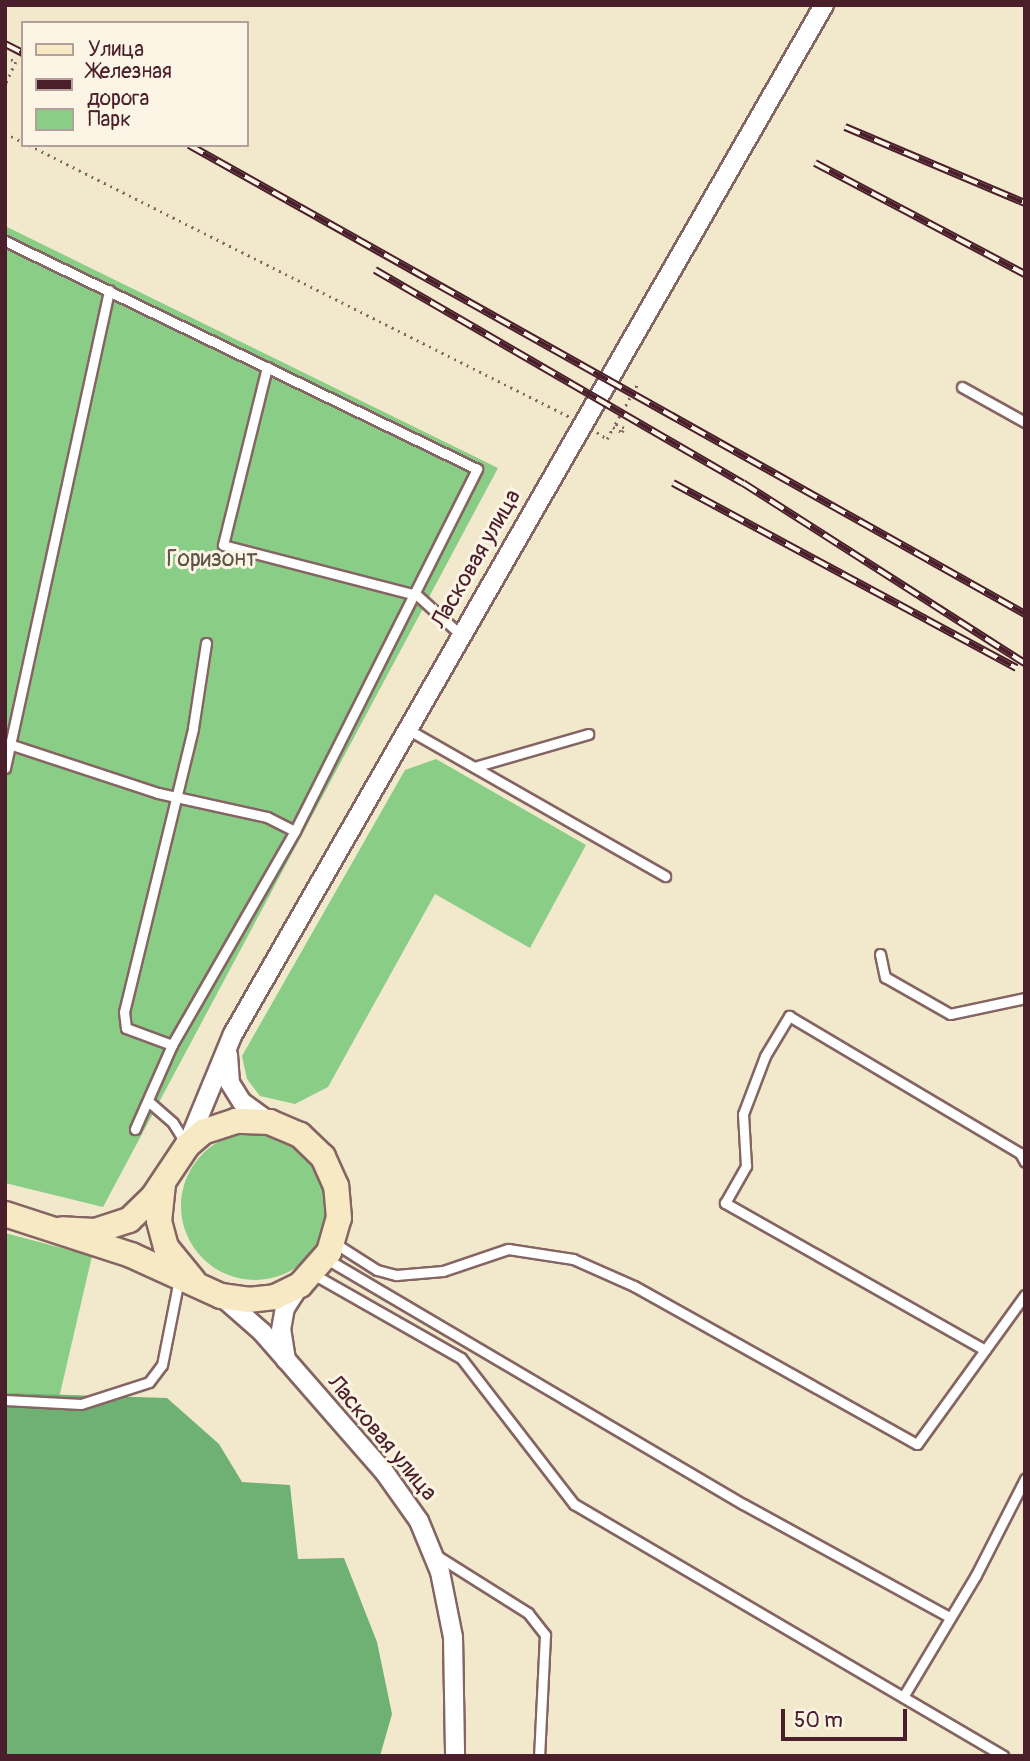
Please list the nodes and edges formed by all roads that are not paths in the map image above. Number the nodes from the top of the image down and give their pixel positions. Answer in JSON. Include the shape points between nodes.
{"nodes":[{"id":1,"x":824,"y":5,"type":"edge"},
{"id":2,"x":5,"y":242,"type":"edge"},
{"id":3,"x":109,"y":290,"type":"junction"},
{"id":4,"x":267,"y":367,"type":"junction"},
{"id":5,"x":962,"y":387,"type":"dead end"},
{"id":6,"x":1025,"y":422,"type":"edge"},
{"id":7,"x":417,"y":595,"type":"junction"},
{"id":8,"x":461,"y":635,"type":"junction"},
{"id":9,"x":206,"y":643,"type":"dead end"},
{"id":10,"x":409,"y":730,"type":"junction"},
{"id":11,"x":588,"y":734,"type":"dead end"},
{"id":12,"x":8,"y":744,"type":"edge"},
{"id":13,"x":474,"y":767,"type":"junction"},
{"id":14,"x":5,"y":768,"type":"edge"},
{"id":15,"x":177,"y":797,"type":"junction"},
{"id":16,"x":295,"y":831,"type":"junction"},
{"id":17,"x":665,"y":876,"type":"dead end"},
{"id":18,"x":880,"y":954,"type":"dead end"},
{"id":19,"x":1025,"y":998,"type":"edge"},
{"id":20,"x":233,"y":1034,"type":"junction"},
{"id":21,"x":172,"y":1045,"type":"junction"},
{"id":22,"x":148,"y":1101,"type":"junction"},
{"id":23,"x":270,"y":1122,"type":"junction"},
{"id":24,"x":135,"y":1129,"type":"dead end"},
{"id":25,"x":187,"y":1146,"type":"junction"},
{"id":26,"x":1025,"y":1162,"type":"edge"},
{"id":27,"x":165,"y":1178,"type":"junction"},
{"id":28,"x":5,"y":1214,"type":"edge"},
{"id":29,"x":62,"y":1230,"type":"junction"},
{"id":30,"x":317,"y":1264,"type":"junction"},
{"id":31,"x":179,"y":1277,"type":"junction"},
{"id":32,"x":211,"y":1291,"type":"junction"},
{"id":33,"x":1025,"y":1295,"type":"edge"},
{"id":34,"x":985,"y":1350,"type":"junction"},
{"id":35,"x":286,"y":1364,"type":"junction"},
{"id":36,"x":5,"y":1400,"type":"edge"},
{"id":37,"x":1025,"y":1479,"type":"edge"},
{"id":38,"x":432,"y":1552,"type":"junction"},
{"id":39,"x":949,"y":1616,"type":"junction"},
{"id":40,"x":903,"y":1697,"type":"junction"},
{"id":41,"x":455,"y":1756,"type":"edge"},
{"id":42,"x":539,"y":1756,"type":"edge"},
{"id":43,"x":1003,"y":1756,"type":"edge"}],
"edges":[{"from":1,"to":8,"type":"street","name":"Ласковая улица"},
{"from":2,"to":3,"type":"lane"},
{"from":3,"to":4,"type":"lane"},
{"from":3,"to":12,"type":"lane"},
{"from":4,"to":7,"type":"lane","via":[[477,469]]},
{"from":4,"to":7,"type":"lane","via":[[223,545]]},
{"from":5,"to":6,"type":"lane"},
{"from":7,"to":8,"type":"lane"},
{"from":7,"to":16,"type":"lane"},
{"from":8,"to":10,"type":"street","name":"Ласковая улица"},
{"from":9,"to":15,"type":"lane"},
{"from":10,"to":13,"type":"lane"},
{"from":10,"to":20,"type":"street","name":"Ласковая улица"},
{"from":11,"to":13,"type":"lane"},
{"from":12,"to":14,"type":"lane"},
{"from":12,"to":15,"type":"lane"},
{"from":13,"to":17,"type":"lane"},
{"from":15,"to":16,"type":"lane","via":[[267,817]]},
{"from":15,"to":21,"type":"lane","via":[[124,1012],[126,1028]]},
{"from":16,"to":21,"type":"lane"},
{"from":18,"to":19,"type":"lane","via":[[885,976],[950,1014]]},
{"from":20,"to":23,"type":"street","via":[[226,1066],[230,1083],[242,1102]]},
{"from":20,"to":25,"type":"street","name":"Ласковая улица"},
{"from":21,"to":22,"type":"lane"},
{"from":22,"to":24,"type":"lane"},
{"from":22,"to":25,"type":"lane","via":[[173,1123]]},
{"from":23,"to":25,"type":"street","via":[[236,1121],[203,1132]]},
{"from":23,"to":30,"type":"street","via":[[299,1135],[323,1157],[336,1186],[339,1218]]},
{"from":25,"to":27,"type":"street"},
{"from":26,"to":34,"type":"lane","via":[[1020,1153],[789,1016],[765,1056],[743,1115],[746,1166],[725,1203]]},
{"from":27,"to":29,"type":"street","via":[[129,1220],[96,1231]]},
{"from":27,"to":32,"type":"street","via":[[159,1221],[166,1247],[181,1270]]},
{"from":28,"to":29,"type":"street"},
{"from":29,"to":31,"type":"street"},
{"from":30,"to":32,"type":"street","via":[[275,1297],[248,1300]]},
{"from":30,"to":34,"type":"lane","via":[[396,1275],[443,1271],[508,1249],[573,1259],[634,1286],[917,1444]]},
{"from":30,"to":35,"type":"street","via":[[285,1308],[281,1330]]},
{"from":30,"to":39,"type":"lane"},
{"from":30,"to":40,"type":"lane","via":[[461,1358],[574,1504]]},
{"from":31,"to":32,"type":"street"},
{"from":31,"to":36,"type":"lane","via":[[162,1366],[149,1382],[82,1404]]},
{"from":32,"to":35,"type":"street","name":"Ласковая улица","via":[[262,1332]]},
{"from":33,"to":34,"type":"lane"},
{"from":35,"to":38,"type":"street","name":"Ласковая улица","via":[[385,1473],[419,1521]]},
{"from":37,"to":39,"type":"lane","via":[[976,1575]]},
{"from":38,"to":41,"type":"street","name":"Ласковая улица","via":[[453,1637]]},
{"from":38,"to":42,"type":"lane","via":[[528,1613],[545,1635]]},
{"from":39,"to":40,"type":"lane"},
{"from":40,"to":43,"type":"lane"}]}
